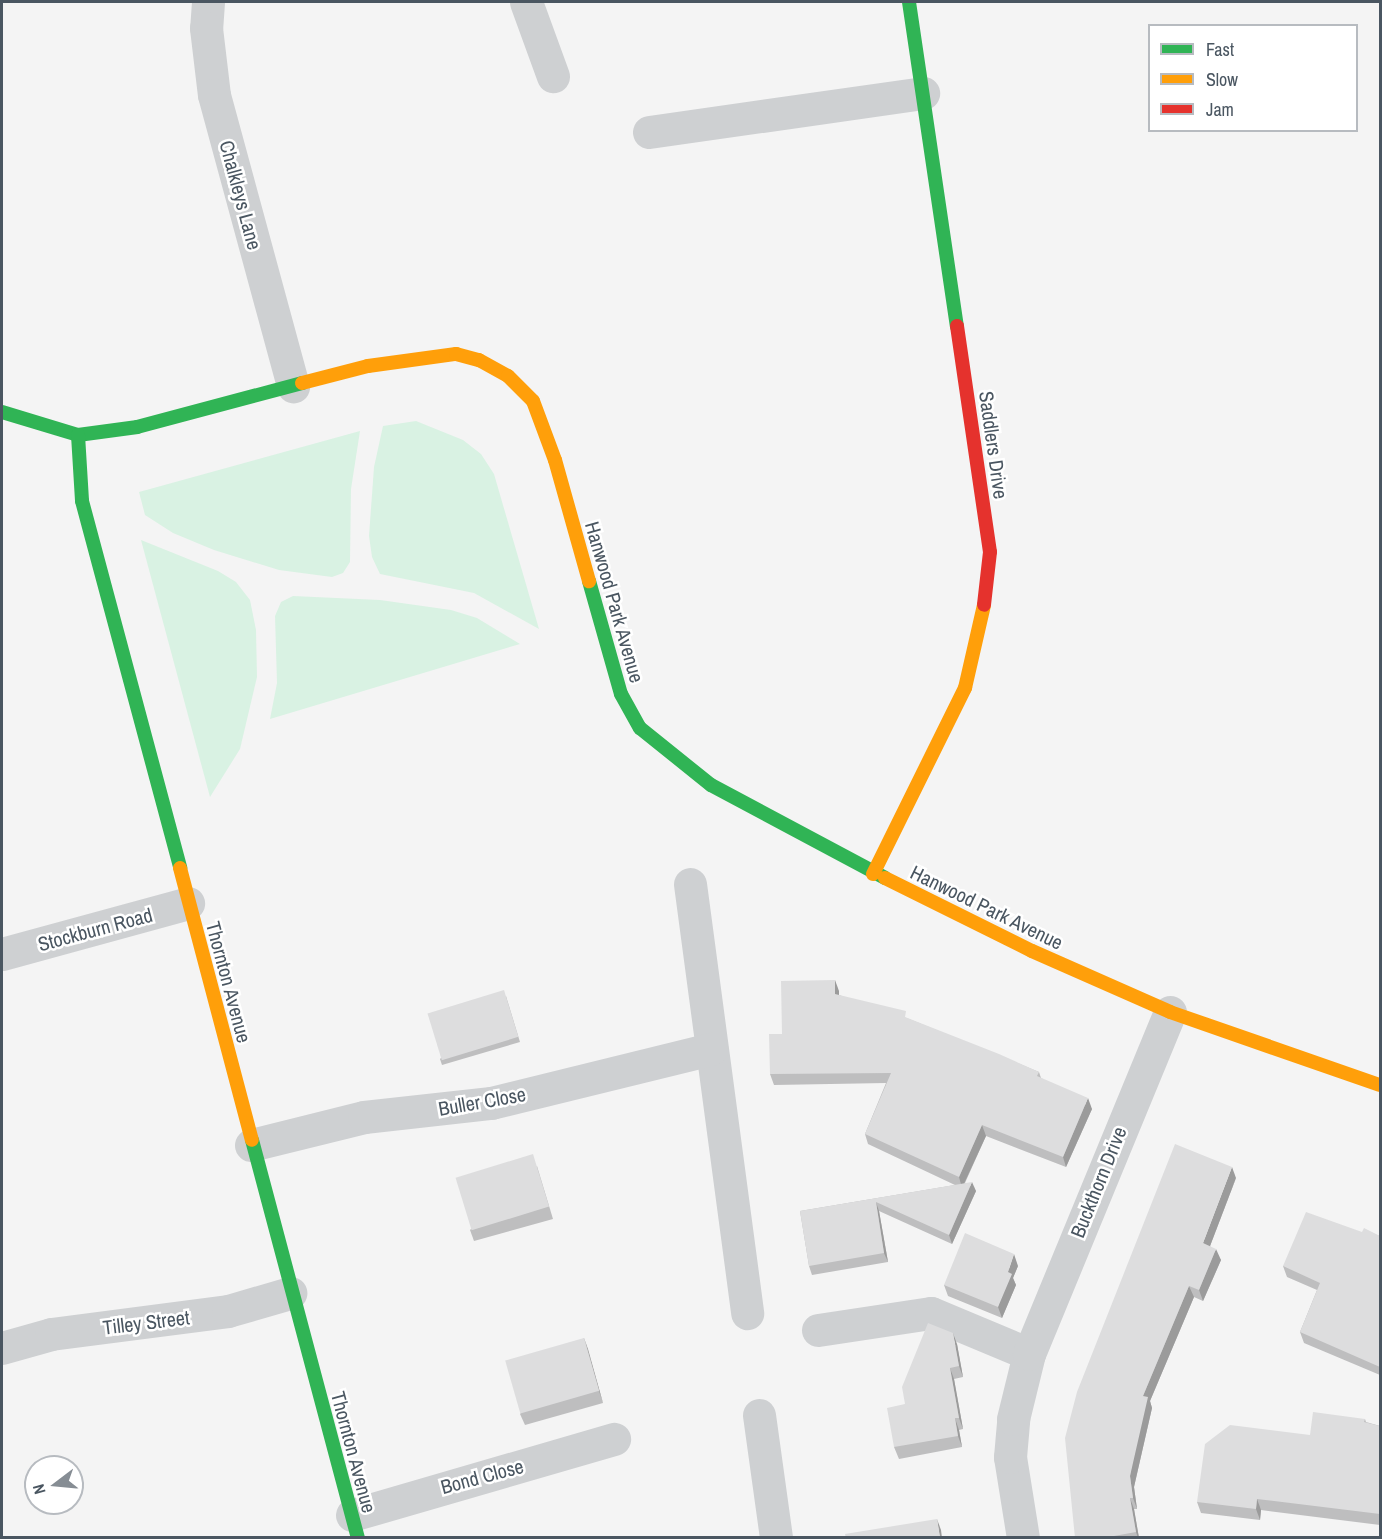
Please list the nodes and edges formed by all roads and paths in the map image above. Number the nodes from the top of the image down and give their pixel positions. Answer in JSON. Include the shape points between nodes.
{"nodes":[{"id":1,"x":208,"y":2,"type":"edge"},
{"id":2,"x":526,"y":2,"type":"edge"},
{"id":3,"x":909,"y":2,"type":"edge"},
{"id":4,"x":553,"y":76,"type":"dead end"},
{"id":5,"x":922,"y":93,"type":"junction"},
{"id":6,"x":649,"y":132,"type":"dead end"},
{"id":7,"x":293,"y":386,"type":"junction"},
{"id":8,"x":2,"y":412,"type":"edge"},
{"id":9,"x":78,"y":435,"type":"junction"},
{"id":10,"x":873,"y":874,"type":"junction"},
{"id":11,"x":690,"y":884,"type":"dead end"},
{"id":12,"x":188,"y":903,"type":"junction"},
{"id":13,"x":2,"y":954,"type":"edge"},
{"id":14,"x":1170,"y":1012,"type":"junction"},
{"id":15,"x":711,"y":1049,"type":"junction"},
{"id":16,"x":1380,"y":1085,"type":"edge"},
{"id":17,"x":251,"y":1144,"type":"junction"},
{"id":18,"x":290,"y":1293,"type":"junction"},
{"id":19,"x":747,"y":1313,"type":"dead end"},
{"id":20,"x":818,"y":1330,"type":"dead end"},
{"id":21,"x":2,"y":1348,"type":"edge"},
{"id":22,"x":1029,"y":1354,"type":"junction"},
{"id":23,"x":759,"y":1415,"type":"dead end"},
{"id":24,"x":614,"y":1439,"type":"dead end"},
{"id":25,"x":355,"y":1526,"type":"edge"},
{"id":26,"x":776,"y":1538,"type":"edge"},
{"id":27,"x":1023,"y":1538,"type":"edge"}],
"edges":[{"from":1,"to":7,"type":"street","name":"Chalkleys Lane","via":[[206,28],[214,95]]},
{"from":2,"to":4,"type":"street"},
{"from":3,"to":5,"type":"street","name":"Saddlers Drive"},
{"from":5,"to":6,"type":"street"},
{"from":5,"to":10,"type":"street","name":"Saddlers Drive","via":[[990,552],[983,611],[965,688]]},
{"from":7,"to":9,"type":"street","name":"Hanwood Park Avenue","via":[[136,427]]},
{"from":7,"to":10,"type":"street","name":"Hanwood Park Avenue","via":[[431,355],[456,354],[479,360],[507,376],[533,401],[555,460],[621,694],[640,729],[711,785]]},
{"from":8,"to":9,"type":"street","name":"Hanwood Park Avenue"},
{"from":9,"to":12,"type":"street","name":"Thornton Avenue","via":[[82,501]]},
{"from":10,"to":14,"type":"street","name":"Hanwood Park Avenue"},
{"from":11,"to":15,"type":"street"},
{"from":12,"to":13,"type":"street","name":"Stockburn Road"},
{"from":12,"to":17,"type":"street","name":"Thornton Avenue"},
{"from":14,"to":16,"type":"street","name":"Hanwood Park Avenue"},
{"from":14,"to":22,"type":"street","name":"Buckthorn Drive"},
{"from":15,"to":17,"type":"street","name":"Buller Close","via":[[491,1103],[364,1117]]},
{"from":15,"to":19,"type":"street"},
{"from":17,"to":18,"type":"street","name":"Thornton Avenue"},
{"from":18,"to":21,"type":"street","name":"Tilley Street","via":[[228,1311],[51,1334]]},
{"from":18,"to":25,"type":"street","name":"Thornton Avenue"},
{"from":20,"to":22,"type":"street","via":[[931,1313]]},
{"from":22,"to":27,"type":"street","name":"Buckthorn Drive","via":[[1012,1419],[1010,1457]]},
{"from":23,"to":26,"type":"street"},
{"from":24,"to":25,"type":"street","name":"Bond Close"}]}
